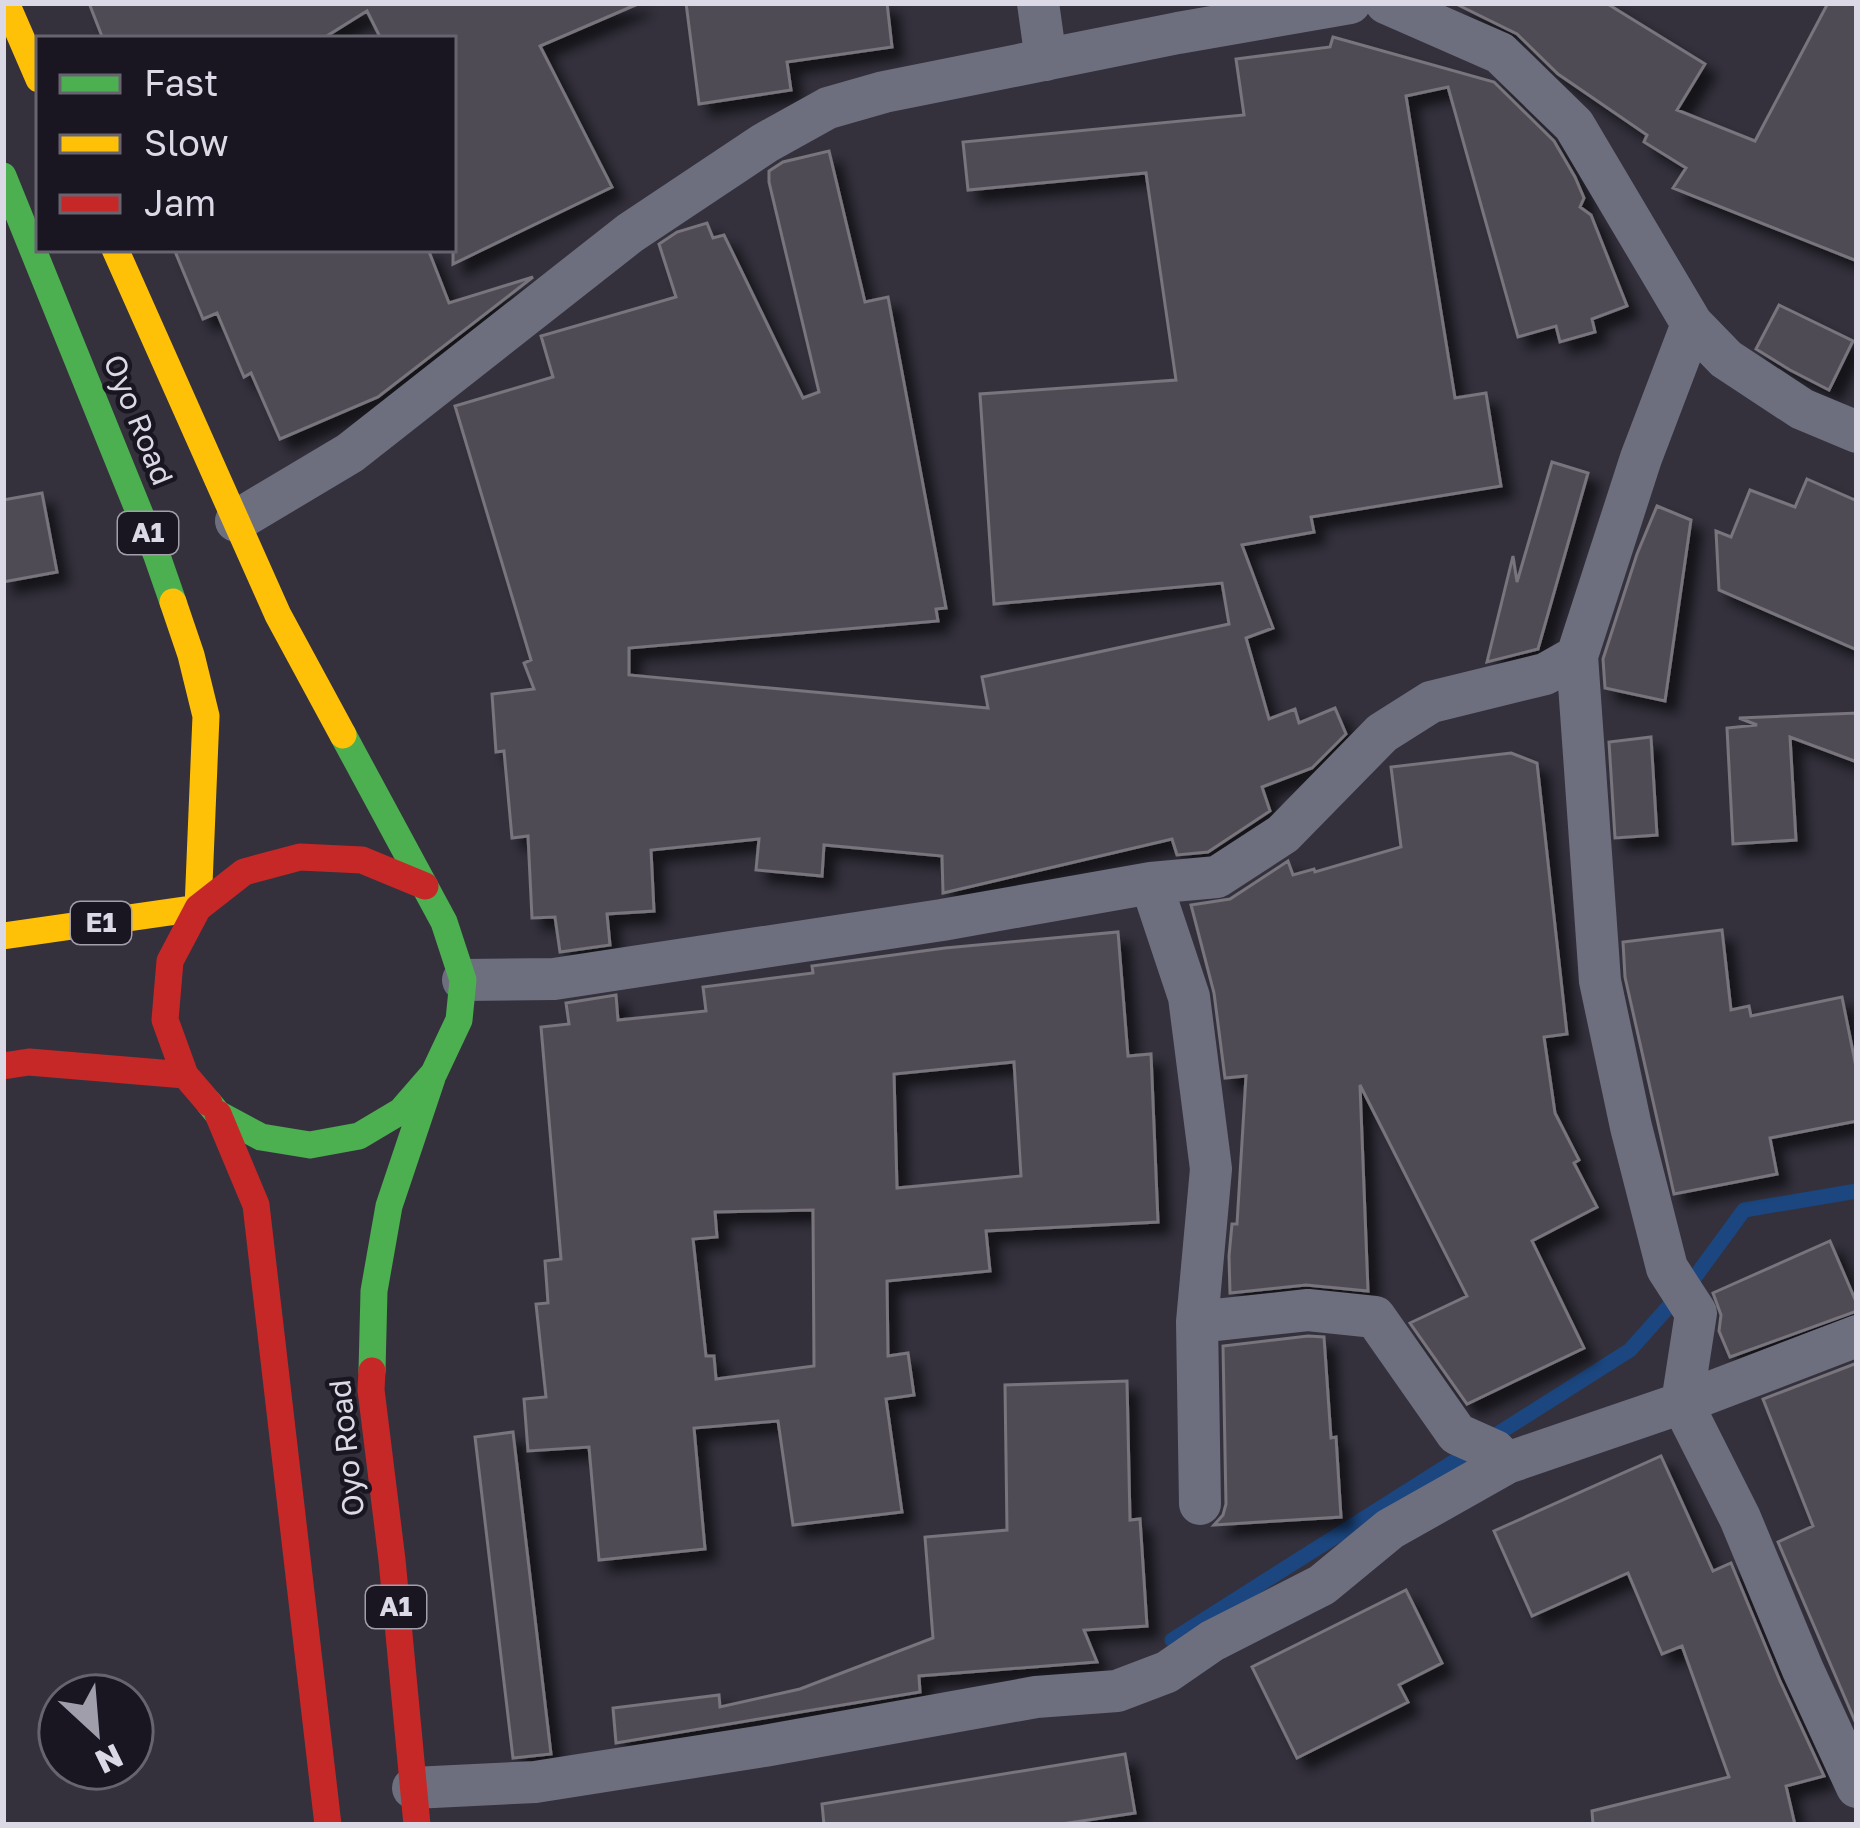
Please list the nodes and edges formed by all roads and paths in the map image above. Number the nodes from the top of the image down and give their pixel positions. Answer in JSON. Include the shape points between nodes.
{"nodes":[{"id":1,"x":6,"y":3,"type":"edge"},
{"id":2,"x":1038,"y":3,"type":"edge"},
{"id":3,"x":1350,"y":3,"type":"edge"},
{"id":4,"x":1386,"y":3,"type":"edge"},
{"id":5,"x":1046,"y":60,"type":"junction"},
{"id":6,"x":36,"y":73,"type":"edge"},
{"id":7,"x":3,"y":176,"type":"edge"},
{"id":8,"x":116,"y":252,"type":"edge"},
{"id":9,"x":1692,"y":324,"type":"junction"},
{"id":10,"x":1857,"y":432,"type":"edge"},
{"id":11,"x":236,"y":521,"type":"junction"},
{"id":12,"x":1576,"y":656,"type":"junction"},
{"id":13,"x":1151,"y":884,"type":"junction"},
{"id":14,"x":425,"y":886,"type":"junction"},
{"id":15,"x":198,"y":908,"type":"junction"},
{"id":16,"x":3,"y":936,"type":"edge"},
{"id":17,"x":464,"y":980,"type":"junction"},
{"id":18,"x":3,"y":1066,"type":"edge"},
{"id":19,"x":434,"y":1073,"type":"junction"},
{"id":20,"x":184,"y":1076,"type":"junction"},
{"id":21,"x":218,"y":1114,"type":"junction"},
{"id":22,"x":1197,"y":1322,"type":"junction"},
{"id":23,"x":1857,"y":1336,"type":"edge"},
{"id":24,"x":1682,"y":1402,"type":"junction"},
{"id":25,"x":1487,"y":1450,"type":"junction"},
{"id":26,"x":1200,"y":1504,"type":"dead end"},
{"id":27,"x":1857,"y":1787,"type":"edge"},
{"id":28,"x":415,"y":1806,"type":"edge"},
{"id":29,"x":328,"y":1825,"type":"edge"}],
"edges":[{"from":1,"to":6,"type":"highway"},
{"from":2,"to":5,"type":"street"},
{"from":3,"to":5,"type":"street"},
{"from":4,"to":9,"type":"street","via":[[1500,53],[1574,124]]},
{"from":5,"to":11,"type":"street","via":[[828,108],[765,143],[631,233],[350,452]]},
{"from":7,"to":15,"type":"highway","name":"Oyo Road","number":"A1","via":[[191,656],[206,716]]},
{"from":8,"to":11,"type":"highway","name":"Oyo Road"},
{"from":9,"to":10,"type":"street","via":[[1726,359],[1802,409]]},
{"from":9,"to":12,"type":"street"},
{"from":11,"to":14,"type":"highway","name":"Oyo Road"},
{"from":12,"to":13,"type":"street","via":[[1545,674],[1431,702],[1382,733],[1250,856],[1217,877]]},
{"from":12,"to":24,"type":"street","via":[[1600,981],[1666,1268],[1696,1313]]},
{"from":13,"to":17,"type":"street","via":[[554,979]]},
{"from":13,"to":22,"type":"street","via":[[1190,997],[1211,1169]]},
{"from":14,"to":15,"type":"highway","via":[[362,860],[300,857],[244,872]]},
{"from":14,"to":17,"type":"highway"},
{"from":15,"to":16,"type":"highway","number":"E1"},
{"from":15,"to":20,"type":"highway","via":[[170,961],[165,1020]]},
{"from":17,"to":19,"type":"highway","via":[[458,1020]]},
{"from":18,"to":20,"type":"highway"},
{"from":19,"to":21,"type":"highway","via":[[401,1111],[359,1136],[310,1145],[262,1137]]},
{"from":19,"to":28,"type":"highway","name":"Oyo Road","number":"A1","via":[[389,1206],[374,1291],[370,1390]]},
{"from":20,"to":21,"type":"highway"},
{"from":21,"to":29,"type":"highway","name":"Oyo Road","via":[[256,1205]]},
{"from":22,"to":25,"type":"street","via":[[1308,1310],[1375,1317]]},
{"from":22,"to":26,"type":"street"},
{"from":23,"to":24,"type":"street"},
{"from":24,"to":25,"type":"street"},
{"from":24,"to":27,"type":"street"},
{"from":25,"to":28,"type":"street","via":[[1322,1585],[1167,1672],[1117,1691],[470,1787]]}]}
